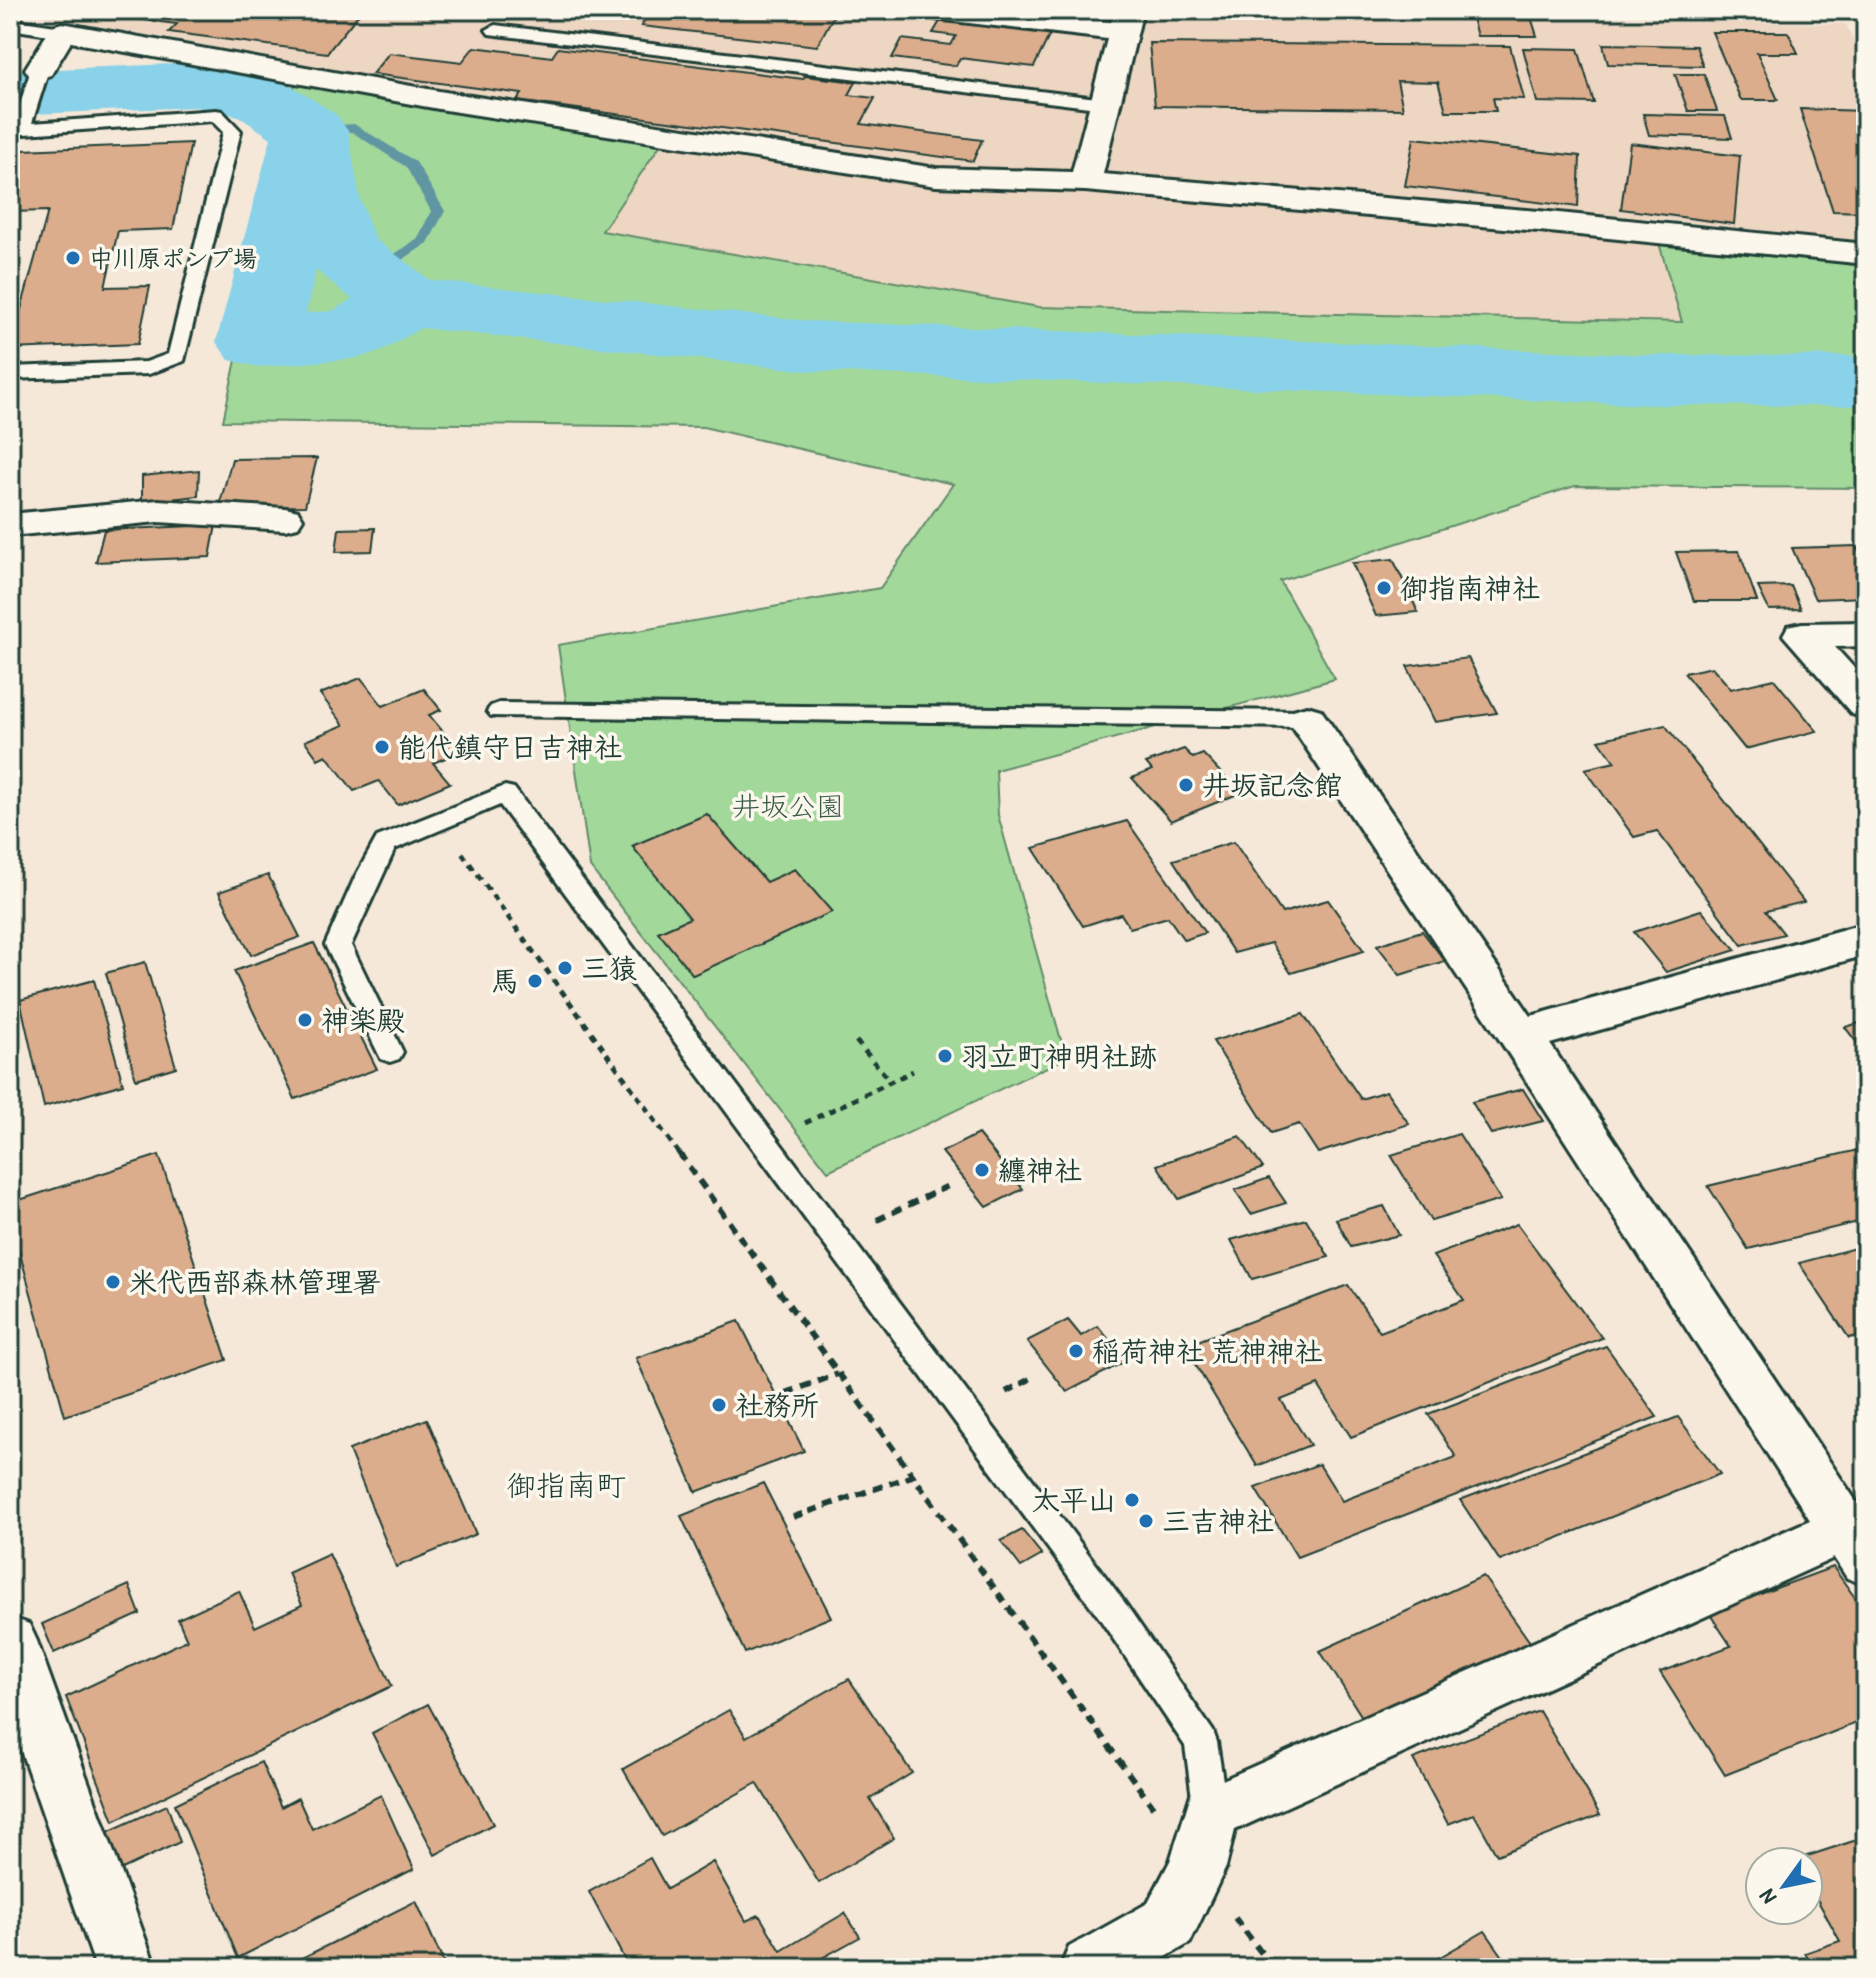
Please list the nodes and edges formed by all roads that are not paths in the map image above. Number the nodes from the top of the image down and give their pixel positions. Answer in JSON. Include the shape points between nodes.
{"nodes":[{"id":1,"x":935,"y":10,"type":"edge"},
{"id":2,"x":1126,"y":21,"type":"edge"},
{"id":3,"x":10,"y":24,"type":"edge"},
{"id":4,"x":495,"y":30,"type":"dead end"},
{"id":5,"x":62,"y":32,"type":"junction"},
{"id":6,"x":40,"y":69,"type":"joint"},
{"id":7,"x":1105,"y":104,"type":"junction"},
{"id":8,"x":18,"y":125,"type":"edge"},
{"id":9,"x":1085,"y":182,"type":"junction"},
{"id":10,"x":1866,"y":254,"type":"edge"},
{"id":11,"x":10,"y":373,"type":"edge"},
{"id":12,"x":285,"y":519,"type":"dead end"},
{"id":13,"x":10,"y":525,"type":"edge"},
{"id":14,"x":1866,"y":634,"type":"edge"},
{"id":15,"x":1866,"y":705,"type":"edge"},
{"id":16,"x":499,"y":711,"type":"dead end"},
{"id":17,"x":1307,"y":719,"type":"joint"},
{"id":18,"x":1866,"y":939,"type":"edge"},
{"id":19,"x":1521,"y":1036,"type":"junction"},
{"id":20,"x":390,"y":1052,"type":"dead end"},
{"id":21,"x":1855,"y":1546,"type":"edge"},
{"id":22,"x":10,"y":1641,"type":"edge"},
{"id":23,"x":1211,"y":1813,"type":"junction"},
{"id":24,"x":126,"y":1968,"type":"edge"},
{"id":25,"x":1090,"y":1968,"type":"edge"}],
"edges":[{"from":1,"to":2,"type":"street"},
{"from":2,"to":7,"type":"street"},
{"from":3,"to":5,"type":"lane"},
{"from":4,"to":7,"type":"lane"},
{"from":5,"to":6,"type":"street"},
{"from":5,"to":9,"type":"street","via":[[439,100],[936,177]]},
{"from":6,"to":8,"type":"lane"},
{"from":7,"to":9,"type":"street"},
{"from":8,"to":11,"type":"lane","via":[[216,115],[232,131],[177,357],[149,368]]},
{"from":9,"to":10,"type":"street"},
{"from":12,"to":13,"type":"street","via":[[158,511]]},
{"from":14,"to":15,"type":"street","via":[[1802,635]]},
{"from":16,"to":17,"type":"lane"},
{"from":17,"to":19,"type":"street"},
{"from":18,"to":19,"type":"street"},
{"from":19,"to":21,"type":"street"},
{"from":20,"to":23,"type":"lane","via":[[338,945],[367,877],[386,843],[505,794],[1109,1606],[1201,1742]]},
{"from":21,"to":23,"type":"street"},
{"from":22,"to":24,"type":"street"},
{"from":23,"to":25,"type":"street","via":[[1197,1867],[1169,1923]]}]}
